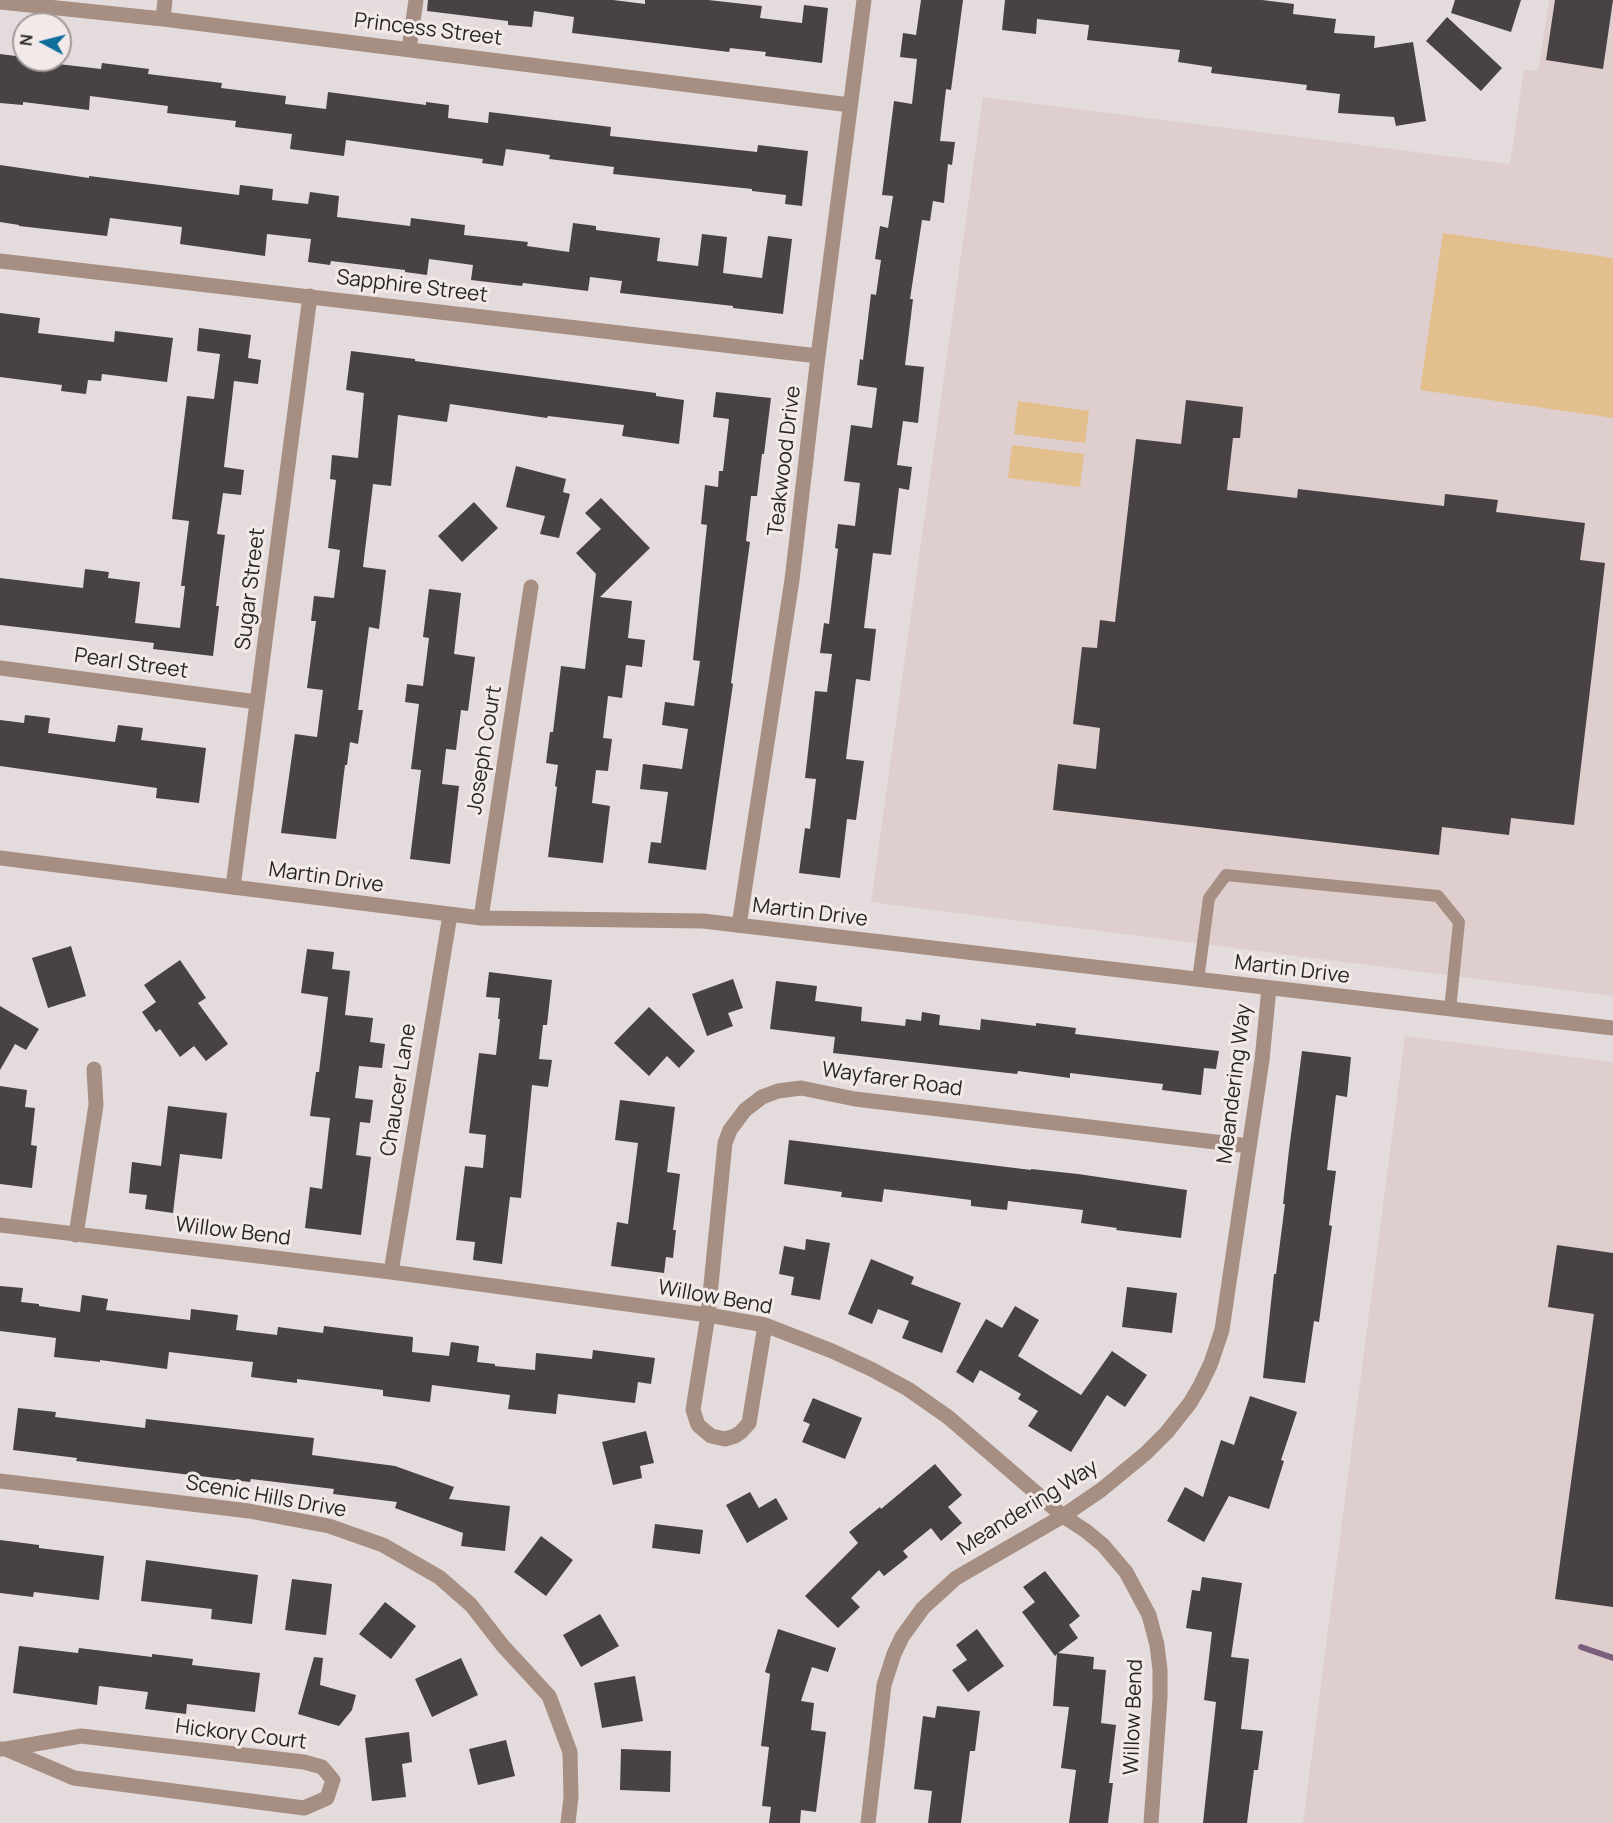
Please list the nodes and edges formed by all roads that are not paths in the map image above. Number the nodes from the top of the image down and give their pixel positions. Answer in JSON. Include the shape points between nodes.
{"nodes":[{"id":1,"x":165,"y":0,"type":"edge"},
{"id":2,"x":416,"y":0,"type":"edge"},
{"id":3,"x":864,"y":0,"type":"edge"},
{"id":4,"x":0,"y":2,"type":"edge"},
{"id":5,"x":163,"y":19,"type":"junction"},
{"id":6,"x":410,"y":49,"type":"junction"},
{"id":7,"x":850,"y":105,"type":"junction"},
{"id":8,"x":0,"y":261,"type":"edge"},
{"id":9,"x":310,"y":296,"type":"junction"},
{"id":10,"x":818,"y":356,"type":"junction"},
{"id":11,"x":531,"y":587,"type":"dead end"},
{"id":12,"x":0,"y":668,"type":"edge"},
{"id":13,"x":257,"y":702,"type":"junction"},
{"id":14,"x":0,"y":858,"type":"edge"},
{"id":15,"x":233,"y":887,"type":"junction"},
{"id":16,"x":450,"y":915,"type":"junction"},
{"id":17,"x":481,"y":918,"type":"junction"},
{"id":18,"x":739,"y":926,"type":"junction"},
{"id":19,"x":1198,"y":980,"type":"junction"},
{"id":20,"x":1269,"y":988,"type":"junction"},
{"id":21,"x":1450,"y":1010,"type":"junction"},
{"id":22,"x":1613,"y":1028,"type":"edge"},
{"id":23,"x":94,"y":1069,"type":"dead end"},
{"id":24,"x":1249,"y":1146,"type":"junction"},
{"id":25,"x":0,"y":1225,"type":"edge"},
{"id":26,"x":76,"y":1235,"type":"junction"},
{"id":27,"x":391,"y":1272,"type":"junction"},
{"id":28,"x":708,"y":1315,"type":"junction"},
{"id":29,"x":765,"y":1325,"type":"junction"},
{"id":30,"x":0,"y":1481,"type":"edge"},
{"id":31,"x":1063,"y":1516,"type":"junction"},
{"id":32,"x":3,"y":1749,"type":"edge"},
{"id":33,"x":568,"y":1823,"type":"edge"},
{"id":34,"x":868,"y":1823,"type":"edge"},
{"id":35,"x":1151,"y":1823,"type":"edge"}],
"edges":[{"from":1,"to":5,"type":"street"},
{"from":2,"to":6,"type":"street"},
{"from":3,"to":7,"type":"street","name":"Teakwood Drive"},
{"from":4,"to":5,"type":"street","name":"Princess Street"},
{"from":5,"to":6,"type":"street","name":"Princess Street"},
{"from":6,"to":7,"type":"street","name":"Princess Street"},
{"from":7,"to":10,"type":"street","name":"Teakwood Drive"},
{"from":8,"to":9,"type":"street","name":"Sapphire Street"},
{"from":9,"to":10,"type":"street","name":"Sapphire Street"},
{"from":9,"to":13,"type":"street","name":"Sugar Street"},
{"from":10,"to":18,"type":"street","name":"Teakwood Drive","via":[[792,580]]},
{"from":11,"to":17,"type":"street","name":"Joseph Court"},
{"from":12,"to":13,"type":"street","name":"Pearl Street"},
{"from":13,"to":15,"type":"street","name":"Sugar Street"},
{"from":14,"to":15,"type":"street","name":"Martin Drive"},
{"from":15,"to":16,"type":"street","name":"Martin Drive"},
{"from":16,"to":17,"type":"street","name":"Martin Drive"},
{"from":16,"to":27,"type":"street","name":"Chaucer Lane"},
{"from":17,"to":18,"type":"street","name":"Martin Drive","via":[[703,921]]},
{"from":18,"to":19,"type":"street","name":"Martin Drive"},
{"from":19,"to":20,"type":"street","name":"Martin Drive"},
{"from":19,"to":21,"type":"lane","via":[[1209,898],[1226,875],[1438,896],[1459,922]]},
{"from":20,"to":21,"type":"street","name":"Martin Drive"},
{"from":20,"to":24,"type":"street","name":"Meandering Way"},
{"from":21,"to":22,"type":"street","name":"Martin Drive"},
{"from":23,"to":26,"type":"street","via":[[96,1105]]},
{"from":24,"to":28,"type":"street","name":"Wayfarer Road","via":[[855,1099],[801,1088],[778,1091],[745,1110],[725,1143]]},
{"from":24,"to":31,"type":"street","name":"Meandering Way","via":[[1222,1330],[1200,1386],[1167,1432],[1145,1454]]},
{"from":25,"to":26,"type":"street","name":"Willow Bend"},
{"from":26,"to":27,"type":"street","name":"Willow Bend"},
{"from":27,"to":28,"type":"street","name":"Willow Bend"},
{"from":28,"to":29,"type":"street","name":"Willow Bend"},
{"from":28,"to":29,"type":"street","name":"Wayfarer Road","via":[[693,1410],[703,1432],[720,1438],[735,1436],[749,1423]]},
{"from":29,"to":31,"type":"street","name":"Willow Bend","via":[[852,1360],[908,1389],[961,1428]]},
{"from":30,"to":33,"type":"street","name":"Scenic Hills Drive","via":[[249,1511],[329,1526],[382,1545],[439,1577],[471,1605],[503,1647],[549,1696],[570,1752]]},
{"from":31,"to":34,"type":"street","name":"Meandering Way","via":[[956,1578],[923,1608],[910,1626],[894,1654],[884,1685]]},
{"from":31,"to":35,"type":"street","name":"Willow Bend","via":[[1103,1545],[1126,1572],[1149,1615],[1160,1670]]},
{"from":32,"to":32,"type":"street","name":"Hickory Court","via":[[74,1778],[304,1808],[327,1798],[333,1780],[322,1767],[304,1762],[81,1736]]}]}
